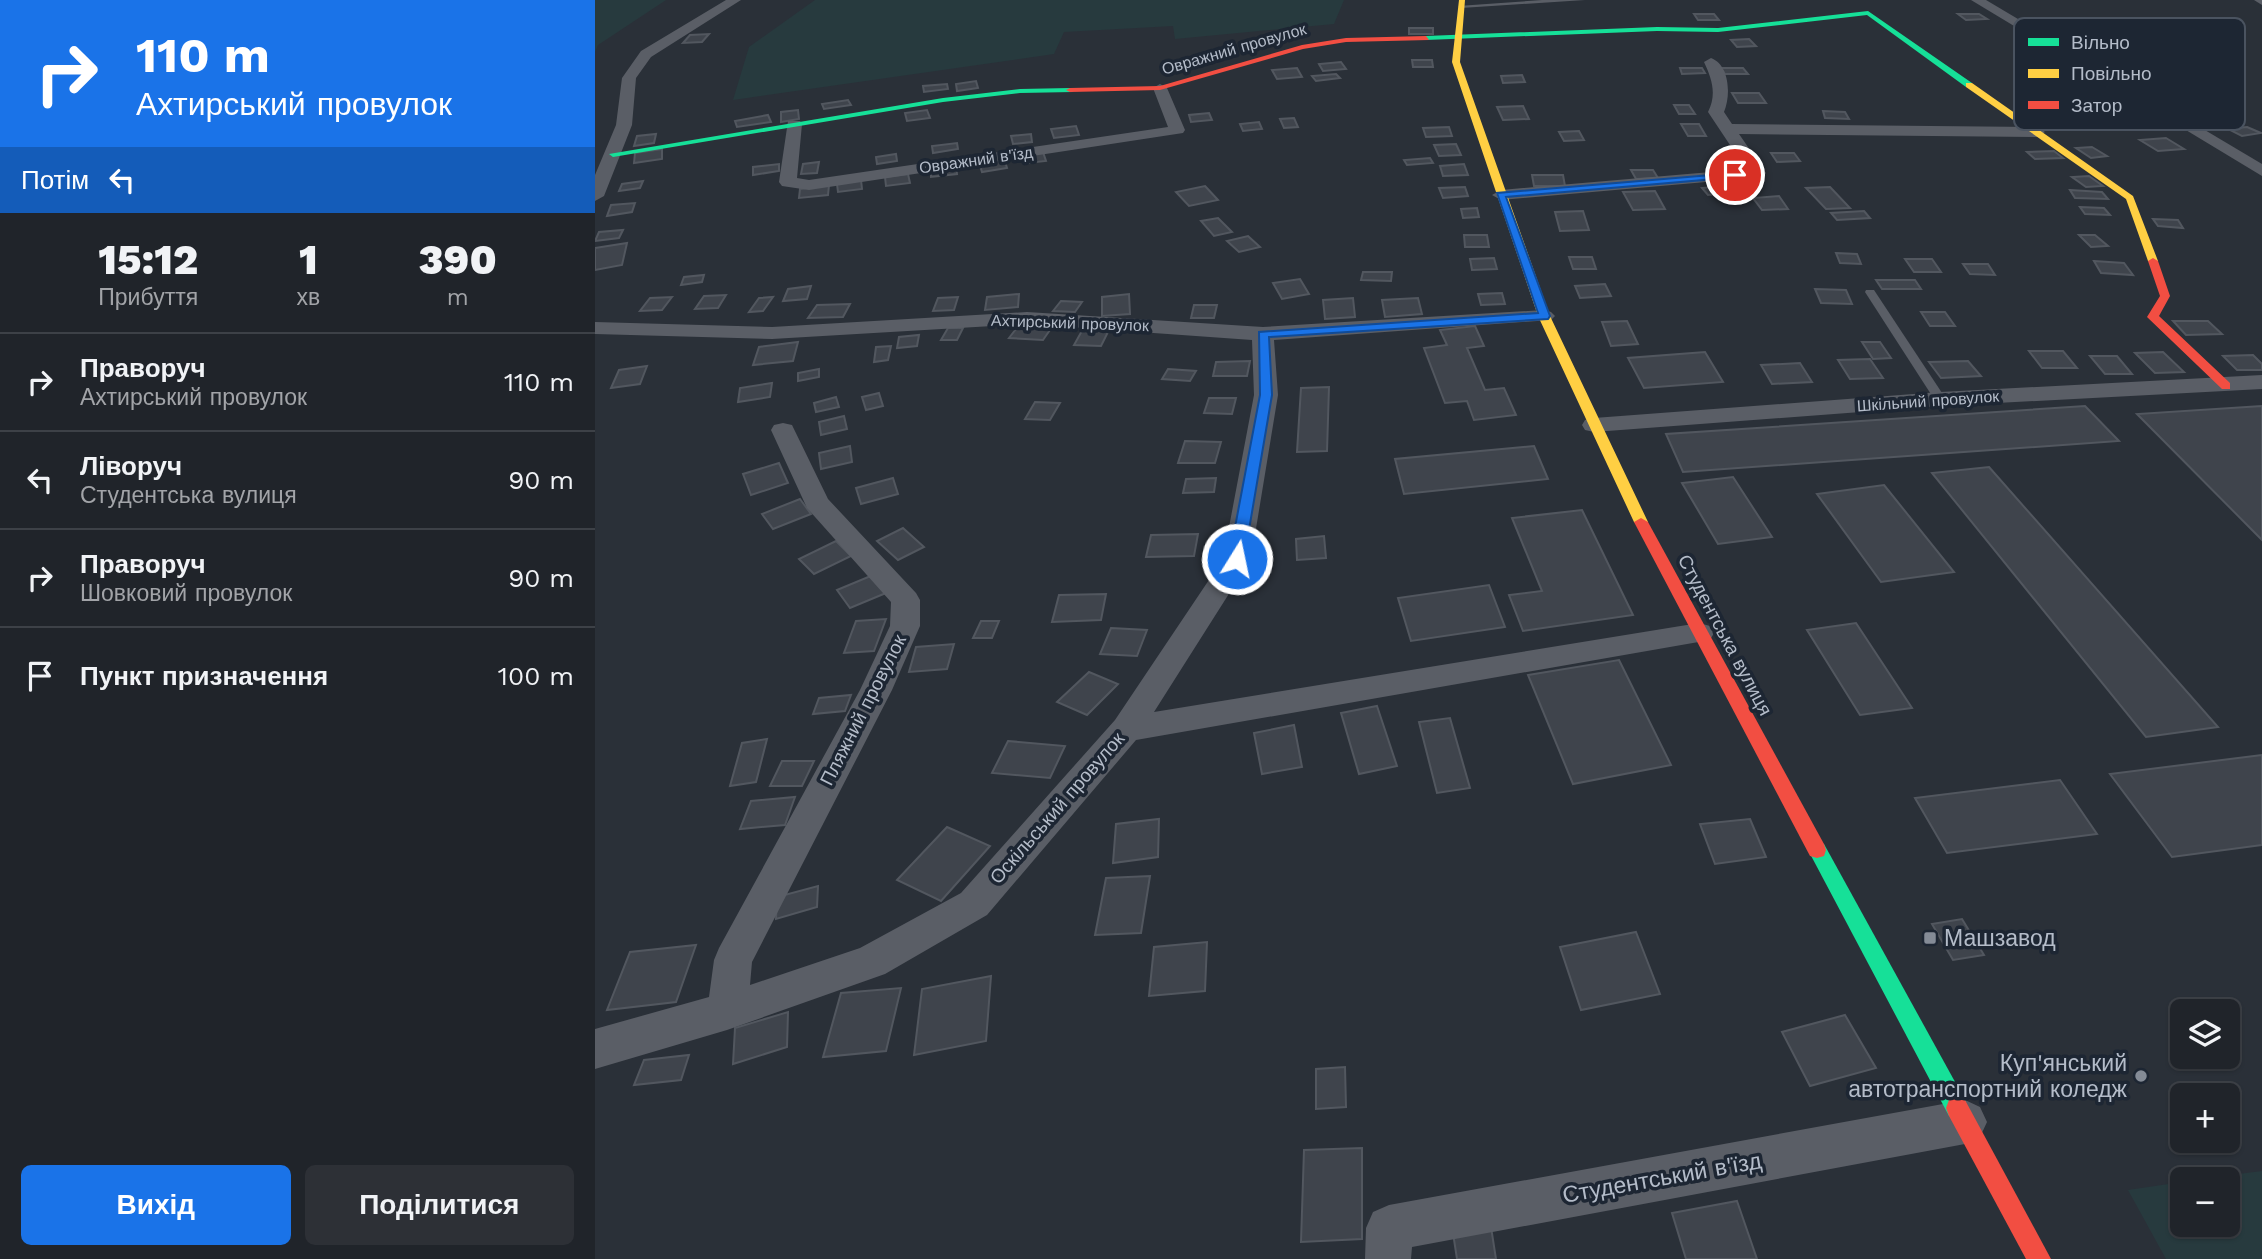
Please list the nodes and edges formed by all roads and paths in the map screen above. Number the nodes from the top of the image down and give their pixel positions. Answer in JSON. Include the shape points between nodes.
{"nodes":[{"id":1,"x":735,"y":0,"type":"edge"},
{"id":2,"x":1582,"y":0,"type":"edge"},
{"id":3,"x":1977,"y":0,"type":"edge"},
{"id":4,"x":1462,"y":3,"type":"edge"},
{"id":5,"x":2014,"y":22,"type":"edge"},
{"id":6,"x":1458,"y":37,"type":"junction"},
{"id":7,"x":1711,"y":62,"type":"dead end"},
{"id":8,"x":1160,"y":88,"type":"junction"},
{"id":9,"x":2014,"y":116,"type":"edge"},
{"id":10,"x":794,"y":124,"type":"junction"},
{"id":11,"x":1728,"y":129,"type":"junction"},
{"id":12,"x":2034,"y":130,"type":"edge"},
{"id":13,"x":2194,"y":130,"type":"edge"},
{"id":14,"x":2037,"y":132,"type":"junction"},
{"id":15,"x":613,"y":154,"type":"junction"},
{"id":16,"x":2262,"y":171,"type":"edge"},
{"id":17,"x":1500,"y":195,"type":"junction"},
{"id":18,"x":595,"y":196,"type":"edge"},
{"id":19,"x":1870,"y":292,"type":"dead end"},
{"id":20,"x":1544,"y":316,"type":"junction"},
{"id":21,"x":595,"y":328,"type":"edge"},
{"id":22,"x":1263,"y":334,"type":"junction"},
{"id":23,"x":2262,"y":382,"type":"edge"},
{"id":24,"x":2226,"y":386,"type":"junction"},
{"id":25,"x":1940,"y":399,"type":"junction"},
{"id":26,"x":1594,"y":425,"type":"junction"},
{"id":27,"x":783,"y":430,"type":"dead end"},
{"id":28,"x":1699,"y":632,"type":"junction"},
{"id":29,"x":1126,"y":729,"type":"junction"},
{"id":30,"x":727,"y":1011,"type":"junction"},
{"id":31,"x":595,"y":1049,"type":"edge"},
{"id":32,"x":1965,"y":1122,"type":"junction"},
{"id":33,"x":1388,"y":1259,"type":"edge"},
{"id":34,"x":2039,"y":1259,"type":"edge"}],
"edges":[{"from":1,"to":15,"type":"street","via":[[646,54],[629,78],[625,125]]},
{"from":2,"to":4,"type":"lane"},
{"from":3,"to":5,"type":"street"},
{"from":4,"to":6,"type":"street","name":"Студентська вулиця"},
{"from":6,"to":8,"type":"street","name":"Овражний провулок","via":[[1346,40],[1302,47]]},
{"from":6,"to":9,"type":"street","name":"Овражний провулок","via":[[1718,30],[1868,13]]},
{"from":6,"to":17,"type":"street","name":"Студентська вулиця","via":[[1456,62]]},
{"from":7,"to":11,"type":"street","via":[[1723,99],[1716,112]]},
{"from":8,"to":10,"type":"street","name":"Овражний провулок","via":[[1020,91]]},
{"from":8,"to":10,"type":"street","name":"Овражний в'їзд","via":[[1177,130],[809,185],[788,182]]},
{"from":10,"to":15,"type":"street","name":"Овражний провулок"},
{"from":11,"to":14,"type":"street"},
{"from":11,"to":17,"type":"street","via":[[1757,173]]},
{"from":12,"to":14,"type":"street","name":"Овражний провулок"},
{"from":13,"to":16,"type":"street"},
{"from":14,"to":24,"type":"street","via":[[2130,198],[2165,296],[2153,317]]},
{"from":15,"to":18,"type":"street"},
{"from":17,"to":20,"type":"street","name":"Студентська вулиця"},
{"from":19,"to":25,"type":"lane"},
{"from":20,"to":22,"type":"street","name":"Ахтирський провулок"},
{"from":20,"to":26,"type":"street","name":"Студентська вулиця"},
{"from":21,"to":22,"type":"street","name":"Ахтирський провулок","via":[[772,333],[1027,318]]},
{"from":22,"to":29,"type":"street","name":"Оскільський провулок","via":[[1266,395],[1237,559]]},
{"from":23,"to":24,"type":"street","name":"Шкільний провулок"},
{"from":24,"to":25,"type":"street","name":"Шкільний провулок"},
{"from":25,"to":26,"type":"street","name":"Шкільний провулок"},
{"from":26,"to":28,"type":"street","name":"Студентська вулиця"},
{"from":27,"to":30,"type":"street","name":"Пляжний провулок","via":[[816,502],[906,600],[905,626],[876,690],[733,960]]},
{"from":28,"to":29,"type":"street"},
{"from":28,"to":32,"type":"street","name":"Студентська вулиця"},
{"from":29,"to":30,"type":"street","name":"Оскільський провулок","via":[[974,904],[871,962]]},
{"from":30,"to":31,"type":"street","name":"Оскільський провулок"},
{"from":32,"to":33,"type":"street","name":"Студентський в'їзд","via":[[1389,1228]]},
{"from":32,"to":34,"type":"street","name":"Студентська вулиця"}]}
